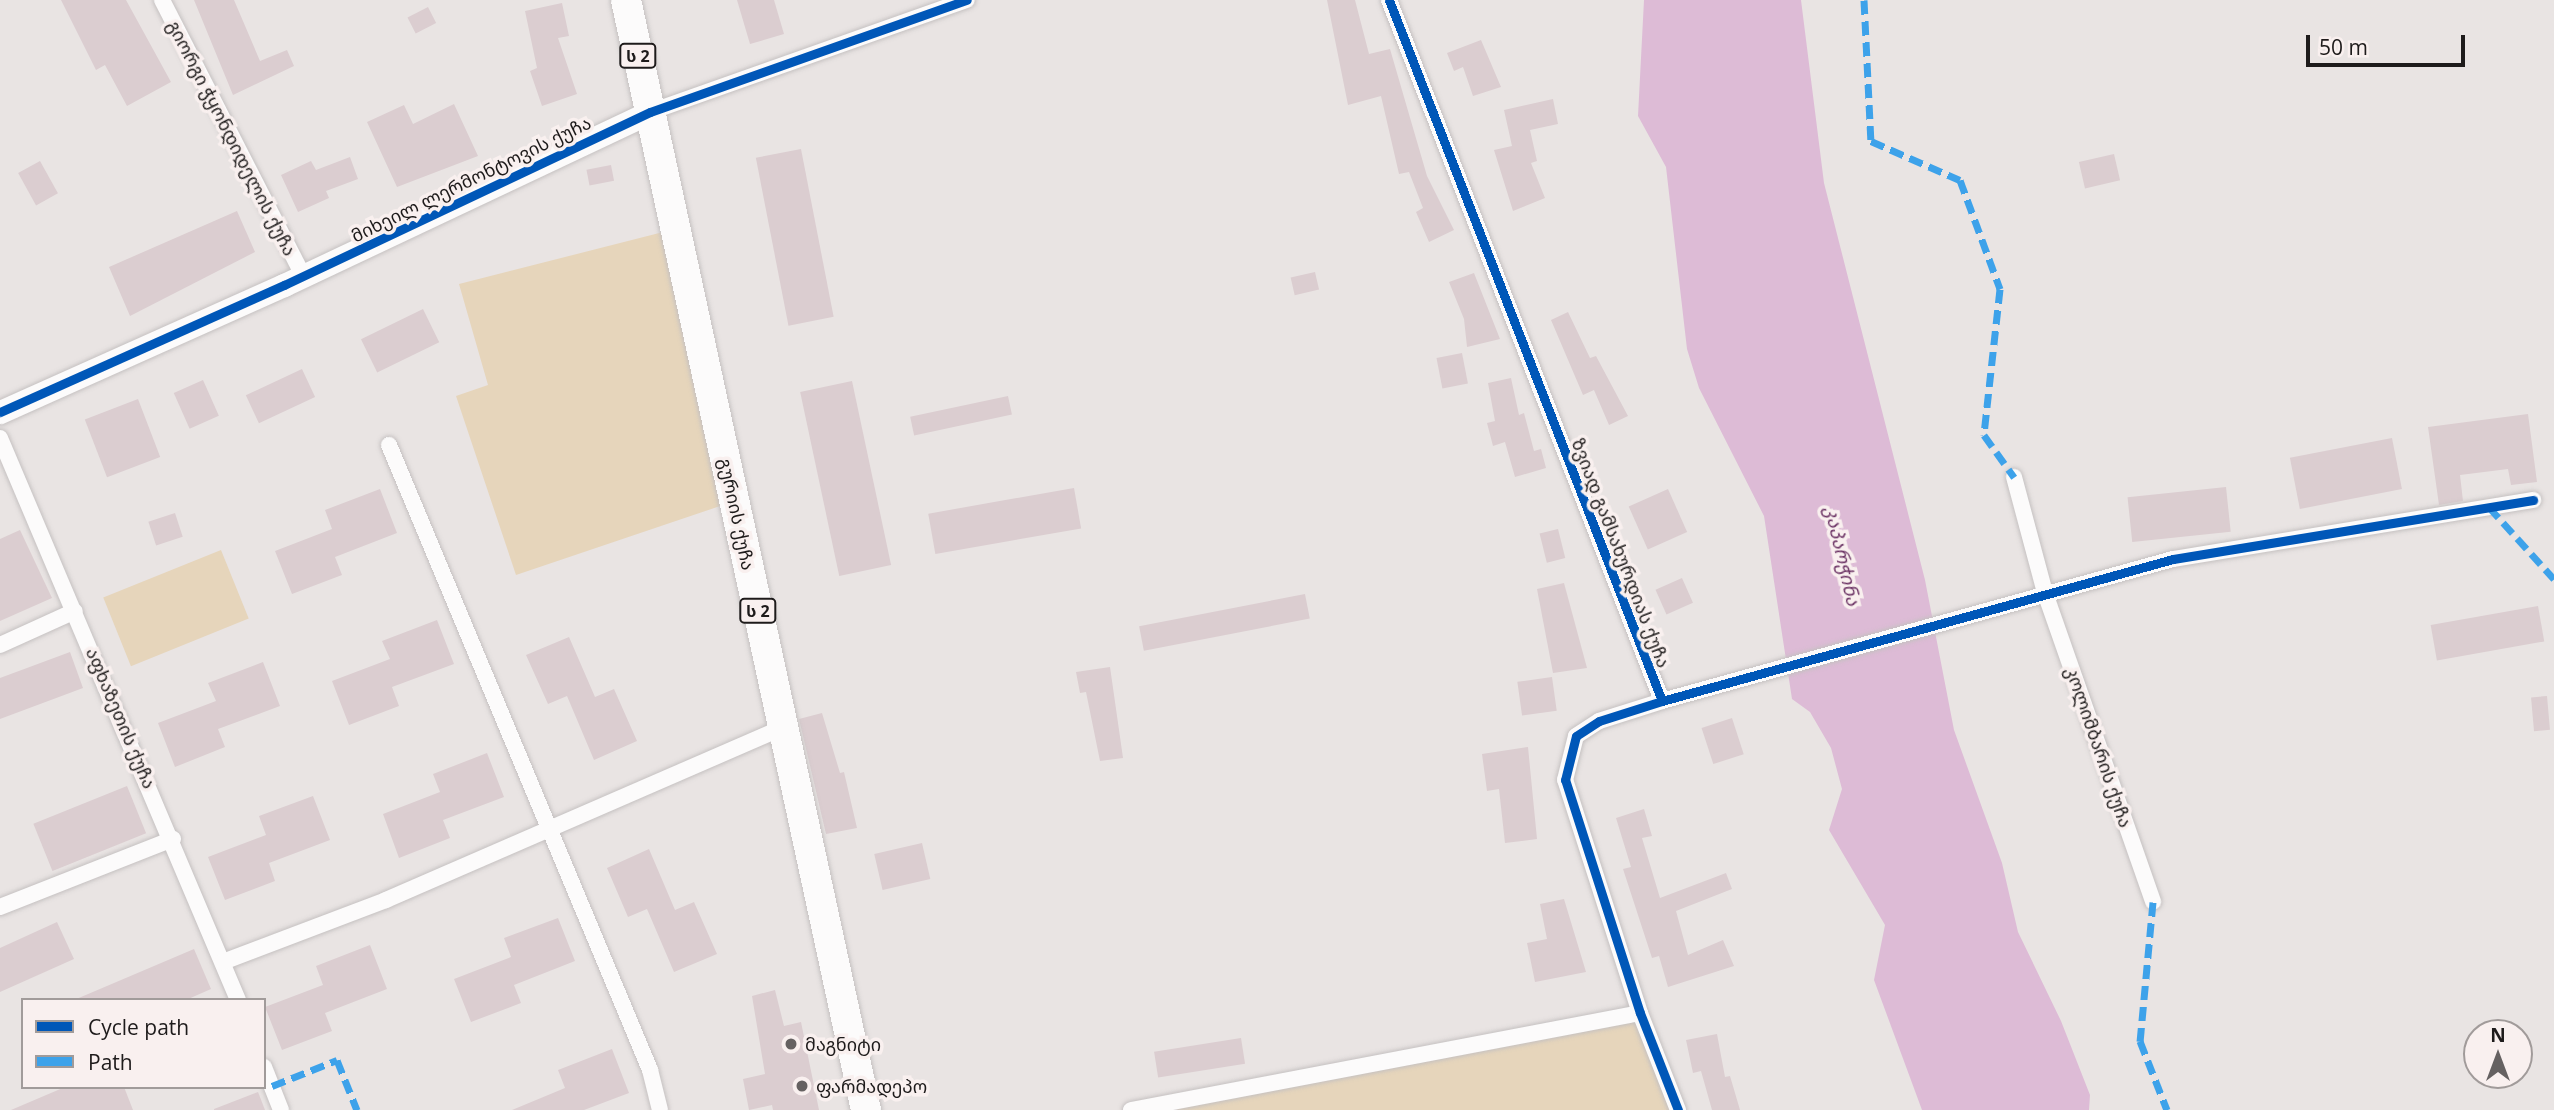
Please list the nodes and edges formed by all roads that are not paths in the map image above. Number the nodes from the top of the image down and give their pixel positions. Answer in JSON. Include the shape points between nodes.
{"nodes":[{"id":1,"x":162,"y":0,"type":"edge"},
{"id":2,"x":626,"y":0,"type":"edge"},
{"id":3,"x":967,"y":0,"type":"edge"},
{"id":4,"x":1390,"y":0,"type":"edge"},
{"id":5,"x":650,"y":112,"type":"junction"},
{"id":6,"x":303,"y":275,"type":"junction"},
{"id":7,"x":0,"y":412,"type":"edge"},
{"id":8,"x":0,"y":438,"type":"edge"},
{"id":9,"x":389,"y":445,"type":"dead end"},
{"id":10,"x":2014,"y":477,"type":"dead end"},
{"id":11,"x":2533,"y":500,"type":"dead end"},
{"id":12,"x":2045,"y":593,"type":"junction"},
{"id":13,"x":75,"y":611,"type":"junction"},
{"id":14,"x":0,"y":645,"type":"edge"},
{"id":15,"x":1662,"y":701,"type":"junction"},
{"id":16,"x":782,"y":728,"type":"junction"},
{"id":17,"x":548,"y":827,"type":"junction"},
{"id":18,"x":173,"y":839,"type":"junction"},
{"id":19,"x":2153,"y":902,"type":"dead end"},
{"id":20,"x":0,"y":907,"type":"edge"},
{"id":21,"x":223,"y":962,"type":"junction"},
{"id":22,"x":237,"y":998,"type":"edge"},
{"id":23,"x":1640,"y":1013,"type":"junction"},
{"id":24,"x":266,"y":1071,"type":"edge"},
{"id":25,"x":281,"y":1110,"type":"edge"},
{"id":26,"x":660,"y":1110,"type":"edge"},
{"id":27,"x":866,"y":1110,"type":"edge"},
{"id":28,"x":1131,"y":1110,"type":"edge"},
{"id":29,"x":1678,"y":1110,"type":"edge"}],
"edges":[{"from":1,"to":6,"type":"street","name":"გიორგი ჭყონდიდელის ქუჩა"},
{"from":2,"to":5,"type":"highway","name":"გურიის ქუჩა","number":"ს 2"},
{"from":3,"to":5,"type":"street","name":"მიხეილ ლერმონტოვის ქუჩა"},
{"from":4,"to":15,"type":"street","name":"ზვიად გამსახურდიას ქუჩა"},
{"from":5,"to":6,"type":"street","name":"მიხეილ ლერმონტოვის ქუჩა"},
{"from":5,"to":16,"type":"highway","name":"გურიის ქუჩა","number":"ს 2"},
{"from":6,"to":7,"type":"street","name":"მიხეილ ლერმონტოვის ქუჩა"},
{"from":8,"to":13,"type":"street","name":"აფხაზეთის ქუჩა"},
{"from":9,"to":17,"type":"street"},
{"from":10,"to":12,"type":"street","name":"კოლიმბარის ქუჩა"},
{"from":11,"to":12,"type":"street","via":[[2173,559]]},
{"from":12,"to":15,"type":"street"},
{"from":12,"to":19,"type":"street","name":"კოლიმბარის ქუჩა"},
{"from":13,"to":14,"type":"street"},
{"from":13,"to":18,"type":"street","name":"აფხაზეთის ქუჩა"},
{"from":15,"to":23,"type":"street","via":[[1599,721],[1576,736],[1566,780]]},
{"from":16,"to":17,"type":"street"},
{"from":16,"to":27,"type":"highway","name":"გურიის ქუჩა","number":"ს 2"},
{"from":17,"to":21,"type":"street","via":[[386,900]]},
{"from":17,"to":26,"type":"street","via":[[650,1070]]},
{"from":18,"to":20,"type":"street"},
{"from":18,"to":21,"type":"street","name":"აფხაზეთის ქუჩა"},
{"from":21,"to":22,"type":"street","name":"აფხაზეთის ქუჩა"},
{"from":23,"to":28,"type":"street"},
{"from":23,"to":29,"type":"street"},
{"from":24,"to":25,"type":"street"}]}
